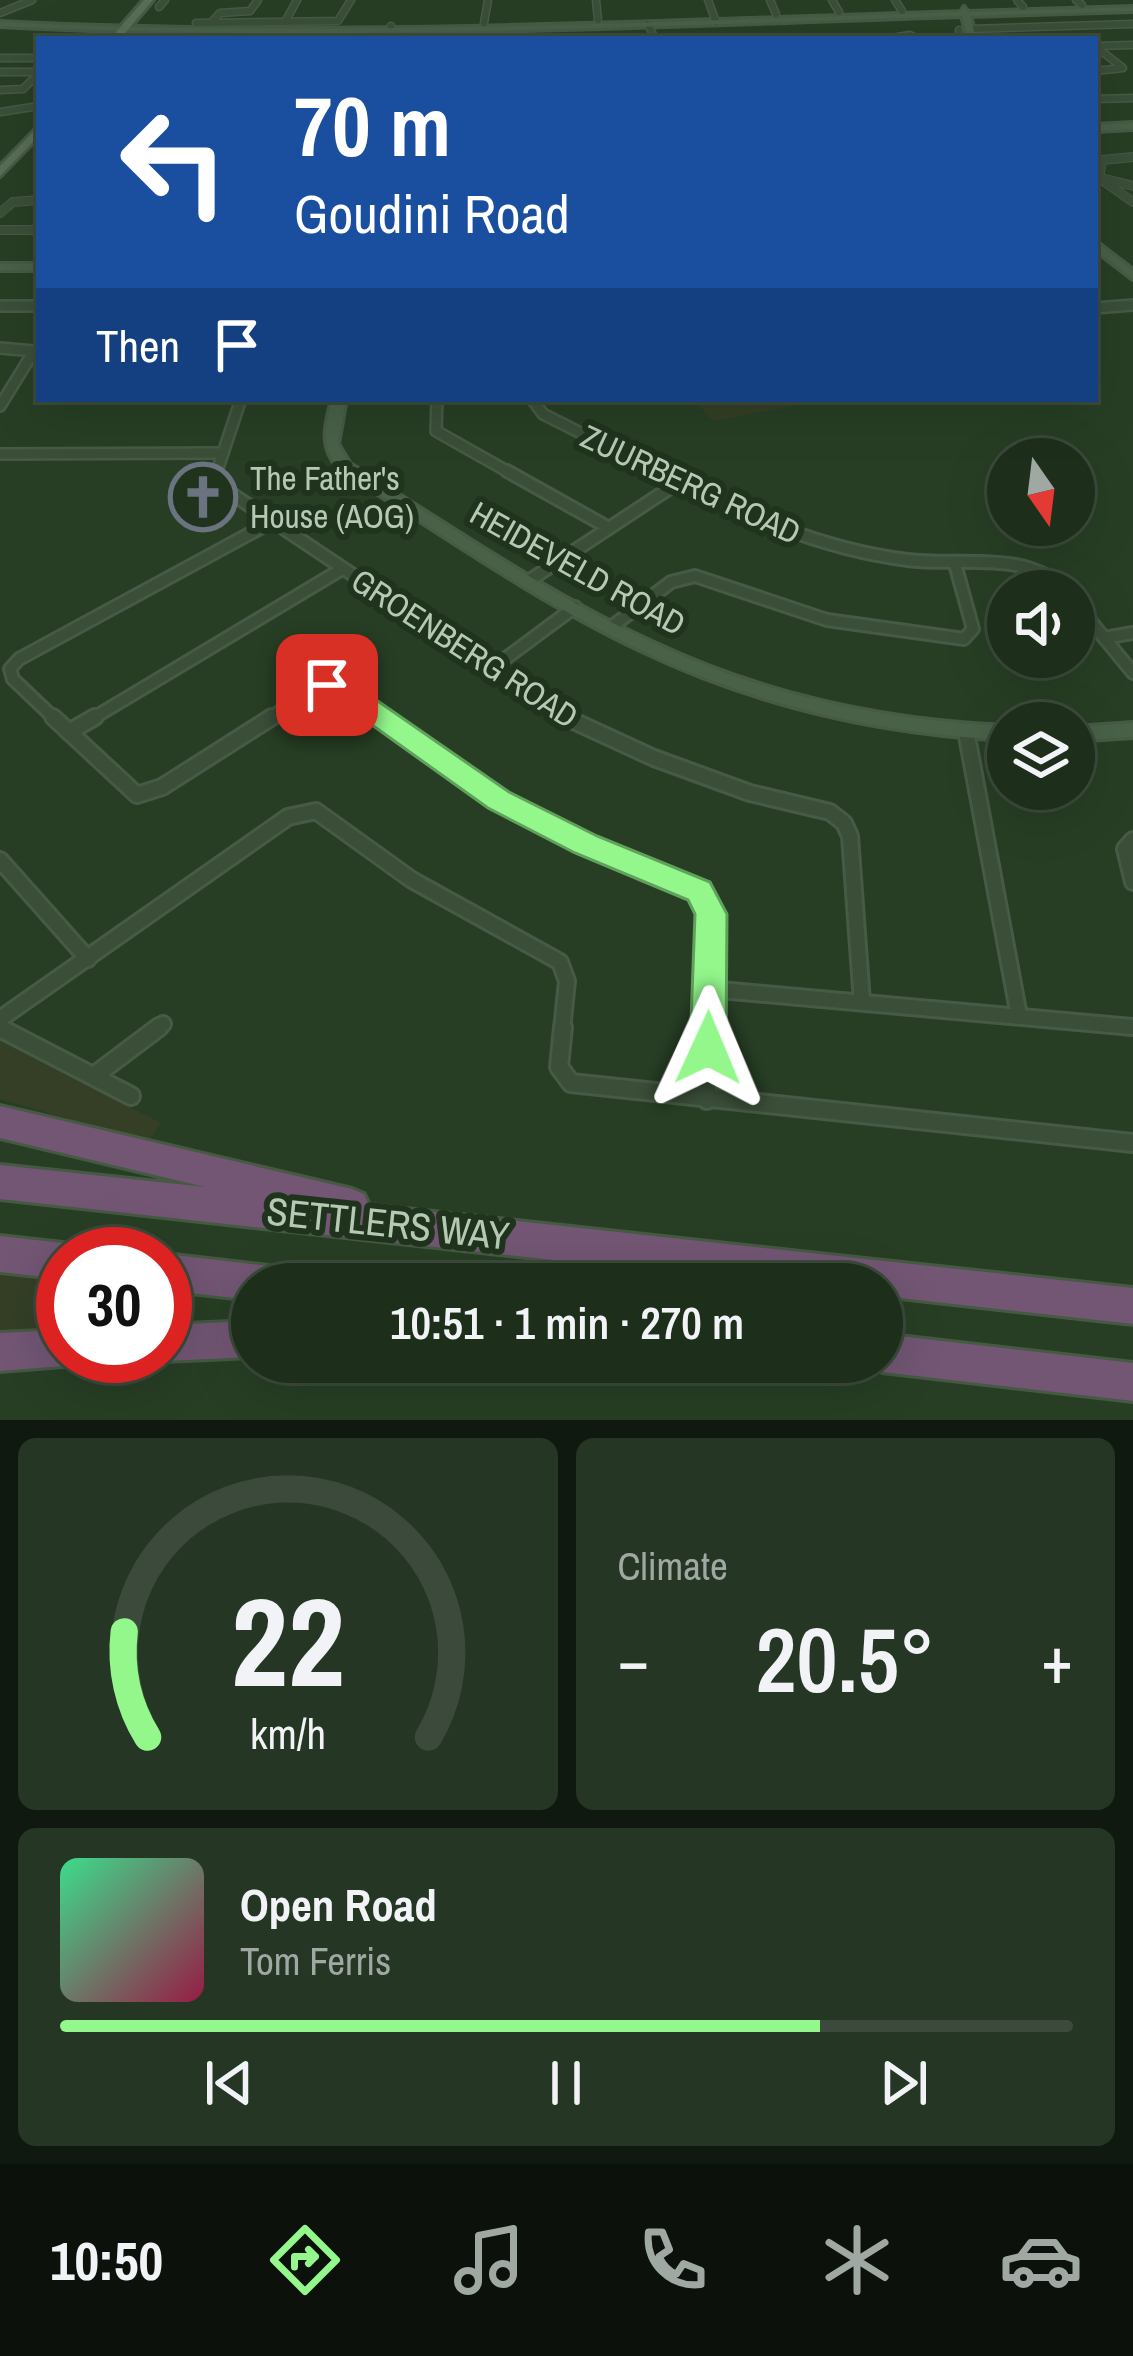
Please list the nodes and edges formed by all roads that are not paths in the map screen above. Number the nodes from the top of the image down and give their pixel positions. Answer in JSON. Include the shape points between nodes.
{"nodes":[{"id":1,"x":32,"y":0,"type":"edge"},
{"id":2,"x":132,"y":0,"type":"edge"},
{"id":3,"x":165,"y":0,"type":"edge"},
{"id":4,"x":258,"y":0,"type":"edge"},
{"id":5,"x":297,"y":0,"type":"edge"},
{"id":6,"x":351,"y":0,"type":"edge"},
{"id":7,"x":488,"y":0,"type":"edge"},
{"id":8,"x":596,"y":0,"type":"edge"},
{"id":9,"x":708,"y":0,"type":"edge"},
{"id":10,"x":770,"y":0,"type":"edge"},
{"id":11,"x":832,"y":0,"type":"edge"},
{"id":12,"x":895,"y":0,"type":"edge"},
{"id":13,"x":1079,"y":3,"type":"edge"},
{"id":14,"x":154,"y":4,"type":"edge"},
{"id":15,"x":1020,"y":4,"type":"edge"},
{"id":16,"x":1133,"y":7,"type":"edge"},
{"id":17,"x":962,"y":8,"type":"edge"},
{"id":18,"x":902,"y":10,"type":"junction"},
{"id":19,"x":839,"y":12,"type":"junction"},
{"id":20,"x":0,"y":13,"type":"edge"},
{"id":21,"x":776,"y":14,"type":"junction"},
{"id":22,"x":714,"y":19,"type":"junction"},
{"id":23,"x":598,"y":20,"type":"junction"},
{"id":24,"x":285,"y":22,"type":"junction"},
{"id":25,"x":0,"y":23,"type":"edge"},
{"id":26,"x":196,"y":23,"type":"dead end"},
{"id":27,"x":212,"y":23,"type":"junction"},
{"id":28,"x":484,"y":23,"type":"junction"},
{"id":29,"x":648,"y":24,"type":"junction"},
{"id":30,"x":1133,"y":24,"type":"edge"},
{"id":31,"x":114,"y":32,"type":"edge"},
{"id":32,"x":391,"y":32,"type":"edge"},
{"id":33,"x":654,"y":36,"type":"edge"},
{"id":34,"x":965,"y":36,"type":"edge"},
{"id":35,"x":1133,"y":45,"type":"edge"},
{"id":36,"x":1098,"y":46,"type":"edge"},
{"id":37,"x":1098,"y":48,"type":"edge"},
{"id":38,"x":0,"y":56,"type":"edge"},
{"id":39,"x":34,"y":58,"type":"edge"},
{"id":40,"x":1098,"y":71,"type":"edge"},
{"id":41,"x":0,"y":72,"type":"edge"},
{"id":42,"x":36,"y":72,"type":"edge"},
{"id":43,"x":36,"y":75,"type":"edge"},
{"id":44,"x":0,"y":90,"type":"edge"},
{"id":45,"x":1133,"y":98,"type":"edge"},
{"id":46,"x":1098,"y":99,"type":"edge"},
{"id":47,"x":36,"y":108,"type":"edge"},
{"id":48,"x":0,"y":112,"type":"edge"},
{"id":49,"x":36,"y":112,"type":"edge"},
{"id":50,"x":26,"y":118,"type":"dead end"},
{"id":51,"x":1133,"y":126,"type":"edge"},
{"id":52,"x":1098,"y":128,"type":"edge"},
{"id":53,"x":36,"y":132,"type":"edge"},
{"id":54,"x":0,"y":154,"type":"edge"},
{"id":55,"x":1133,"y":157,"type":"edge"},
{"id":56,"x":0,"y":173,"type":"edge"},
{"id":57,"x":1098,"y":174,"type":"edge"},
{"id":58,"x":1098,"y":177,"type":"edge"},
{"id":59,"x":1098,"y":178,"type":"edge"},
{"id":60,"x":1133,"y":186,"type":"edge"},
{"id":61,"x":36,"y":200,"type":"edge"},
{"id":62,"x":1133,"y":202,"type":"edge"},
{"id":63,"x":0,"y":213,"type":"edge"},
{"id":64,"x":0,"y":230,"type":"edge"},
{"id":65,"x":36,"y":230,"type":"edge"},
{"id":66,"x":1098,"y":246,"type":"edge"},
{"id":67,"x":0,"y":265,"type":"edge"},
{"id":68,"x":36,"y":266,"type":"edge"},
{"id":69,"x":1133,"y":275,"type":"edge"},
{"id":70,"x":1133,"y":305,"type":"edge"},
{"id":71,"x":0,"y":306,"type":"edge"},
{"id":72,"x":36,"y":306,"type":"edge"},
{"id":73,"x":1098,"y":307,"type":"edge"},
{"id":74,"x":0,"y":348,"type":"edge"},
{"id":75,"x":241,"y":402,"type":"edge"},
{"id":76,"x":338,"y":402,"type":"edge"},
{"id":77,"x":437,"y":402,"type":"edge"},
{"id":78,"x":533,"y":402,"type":"edge"},
{"id":79,"x":0,"y":406,"type":"edge"},
{"id":80,"x":223,"y":453,"type":"junction"},
{"id":81,"x":0,"y":454,"type":"edge"},
{"id":82,"x":679,"y":482,"type":"junction"},
{"id":83,"x":273,"y":521,"type":"junction"},
{"id":84,"x":609,"y":528,"type":"junction"},
{"id":85,"x":955,"y":564,"type":"junction"},
{"id":86,"x":342,"y":569,"type":"junction"},
{"id":87,"x":1040,"y":570,"type":"edge"},
{"id":88,"x":530,"y":580,"type":"junction"},
{"id":89,"x":575,"y":608,"type":"junction"},
{"id":90,"x":1095,"y":627,"type":"edge"},
{"id":91,"x":610,"y":628,"type":"junction"},
{"id":92,"x":1133,"y":633,"type":"edge"},
{"id":93,"x":1104,"y":638,"type":"junction"},
{"id":94,"x":490,"y":670,"type":"junction"},
{"id":95,"x":1133,"y":673,"type":"edge"},
{"id":96,"x":6,"y":683,"type":"edge"},
{"id":97,"x":1133,"y":730,"type":"edge"},
{"id":98,"x":966,"y":731,"type":"junction"},
{"id":99,"x":69,"y":732,"type":"junction"},
{"id":100,"x":987,"y":732,"type":"edge"},
{"id":101,"x":1095,"y":733,"type":"edge"},
{"id":102,"x":1133,"y":840,"type":"edge"},
{"id":103,"x":0,"y":860,"type":"edge"},
{"id":104,"x":1133,"y":882,"type":"edge"},
{"id":105,"x":88,"y":958,"type":"junction"},
{"id":106,"x":709,"y":989,"type":"junction"},
{"id":107,"x":862,"y":1002,"type":"junction"},
{"id":108,"x":1019,"y":1016,"type":"junction"},
{"id":109,"x":0,"y":1024,"type":"edge"},
{"id":110,"x":163,"y":1024,"type":"dead end"},
{"id":111,"x":1133,"y":1028,"type":"edge"},
{"id":112,"x":94,"y":1076,"type":"junction"},
{"id":113,"x":131,"y":1096,"type":"dead end"},
{"id":114,"x":707,"y":1100,"type":"junction"},
{"id":115,"x":0,"y":1122,"type":"edge"},
{"id":116,"x":1133,"y":1143,"type":"edge"},
{"id":117,"x":0,"y":1182,"type":"edge"},
{"id":118,"x":472,"y":1232,"type":"junction"},
{"id":119,"x":0,"y":1254,"type":"edge"},
{"id":120,"x":36,"y":1258,"type":"edge"},
{"id":121,"x":192,"y":1275,"type":"edge"},
{"id":122,"x":231,"y":1280,"type":"edge"},
{"id":123,"x":1133,"y":1306,"type":"edge"},
{"id":124,"x":231,"y":1340,"type":"edge"},
{"id":125,"x":192,"y":1341,"type":"edge"},
{"id":126,"x":903,"y":1356,"type":"edge"},
{"id":127,"x":1133,"y":1382,"type":"edge"}],
"edges":[{"from":1,"to":20,"type":"street"},
{"from":2,"to":31,"type":"main road"},
{"from":3,"to":14,"type":"street"},
{"from":4,"to":27,"type":"street","via":[[250,11],[220,14]]},
{"from":5,"to":24,"type":"street"},
{"from":6,"to":24,"type":"street","via":[[340,21]]},
{"from":7,"to":28,"type":"street"},
{"from":8,"to":23,"type":"street"},
{"from":9,"to":22,"type":"street"},
{"from":10,"to":21,"type":"street"},
{"from":11,"to":19,"type":"street"},
{"from":12,"to":18,"type":"street"},
{"from":13,"to":15,"type":"main road"},
{"from":13,"to":16,"type":"main road"},
{"from":14,"to":31,"type":"main road"},
{"from":15,"to":17,"type":"main road"},
{"from":16,"to":17,"type":"main road"},
{"from":17,"to":18,"type":"main road"},
{"from":17,"to":22,"type":"main road"},
{"from":17,"to":34,"type":"main road"},
{"from":18,"to":19,"type":"main road"},
{"from":19,"to":21,"type":"main road"},
{"from":21,"to":22,"type":"main road"},
{"from":22,"to":23,"type":"main road"},
{"from":22,"to":29,"type":"main road"},
{"from":23,"to":28,"type":"main road"},
{"from":24,"to":27,"type":"street"},
{"from":25,"to":31,"type":"main road"},
{"from":26,"to":27,"type":"street"},
{"from":28,"to":32,"type":"main road"},
{"from":29,"to":32,"type":"main road"},
{"from":29,"to":33,"type":"street"},
{"from":30,"to":34,"type":"street"},
{"from":31,"to":32,"type":"main road"},
{"from":35,"to":36,"type":"street"},
{"from":37,"to":40,"type":"street","via":[[1123,68]]},
{"from":38,"to":39,"type":"street"},
{"from":41,"to":42,"type":"street"},
{"from":43,"to":44,"type":"street","via":[[25,88]]},
{"from":45,"to":46,"type":"street"},
{"from":47,"to":48,"type":"street"},
{"from":48,"to":50,"type":"street"},
{"from":49,"to":54,"type":"main road"},
{"from":51,"to":52,"type":"main road"},
{"from":53,"to":56,"type":"main road"},
{"from":55,"to":57,"type":"street","via":[[1102,160]]},
{"from":58,"to":60,"type":"street"},
{"from":59,"to":62,"type":"street"},
{"from":61,"to":63,"type":"street","via":[[13,202]]},
{"from":64,"to":65,"type":"street"},
{"from":66,"to":69,"type":"main road"},
{"from":67,"to":68,"type":"main road"},
{"from":70,"to":73,"type":"street"},
{"from":71,"to":72,"type":"street"},
{"from":74,"to":79,"type":"street","via":[[34,353]]},
{"from":75,"to":80,"type":"street"},
{"from":76,"to":88,"type":"main road","name":"HEIDEVELD ROAD","via":[[330,441],[338,461]]},
{"from":77,"to":84,"type":"street","via":[[436,431]]},
{"from":78,"to":82,"type":"street","name":"ZUURBERG ROAD"},
{"from":80,"to":81,"type":"street"},
{"from":80,"to":83,"type":"street","name":"GROENBERG ROAD","via":[[217,482]]},
{"from":82,"to":84,"type":"street"},
{"from":82,"to":85,"type":"street","name":"ZUURBERG ROAD","via":[[798,536]]},
{"from":83,"to":86,"type":"street","name":"GROENBERG ROAD"},
{"from":83,"to":96,"type":"street","via":[[19,658]]},
{"from":84,"to":88,"type":"street"},
{"from":85,"to":87,"type":"street","name":"ZUURBERG ROAD"},
{"from":85,"to":91,"type":"street","via":[[973,629],[964,638],[827,620],[695,576],[671,581]]},
{"from":86,"to":94,"type":"street","name":"GROENBERG ROAD"},
{"from":86,"to":99,"type":"street"},
{"from":88,"to":89,"type":"main road","name":"HEIDEVELD ROAD"},
{"from":89,"to":91,"type":"main road","name":"HEIDEVELD ROAD"},
{"from":89,"to":94,"type":"street"},
{"from":90,"to":93,"type":"street"},
{"from":91,"to":98,"type":"main road","name":"HEIDEVELD ROAD","via":[[781,698]]},
{"from":92,"to":93,"type":"street"},
{"from":93,"to":95,"type":"street"},
{"from":94,"to":107,"type":"street","name":"GROENBERG ROAD","via":[[653,758],[838,818],[850,836]]},
{"from":96,"to":99,"type":"street"},
{"from":97,"to":101,"type":"main road"},
{"from":98,"to":100,"type":"main road","name":"HEIDEVELD ROAD"},
{"from":98,"to":108,"type":"street"},
{"from":99,"to":106,"type":"street","via":[[132,792],[144,794],[318,687],[337,686],[498,800],[699,891],[711,914]]},
{"from":102,"to":104,"type":"street","via":[[1125,849]]},
{"from":103,"to":105,"type":"street"},
{"from":105,"to":109,"type":"street"},
{"from":105,"to":114,"type":"street","via":[[288,817],[316,812],[412,880],[560,962],[567,981],[559,1067],[572,1083]]},
{"from":106,"to":107,"type":"street"},
{"from":106,"to":114,"type":"street"},
{"from":107,"to":108,"type":"street"},
{"from":108,"to":111,"type":"street"},
{"from":109,"to":112,"type":"street"},
{"from":110,"to":112,"type":"street"},
{"from":112,"to":113,"type":"street"},
{"from":114,"to":116,"type":"street"},
{"from":115,"to":118,"type":"highway"},
{"from":117,"to":118,"type":"highway","name":"SETTLERS WAY"},
{"from":118,"to":123,"type":"highway","name":"SETTLERS WAY"},
{"from":119,"to":120,"type":"highway"},
{"from":121,"to":122,"type":"highway"},
{"from":124,"to":125,"type":"highway"},
{"from":126,"to":127,"type":"highway"}]}
